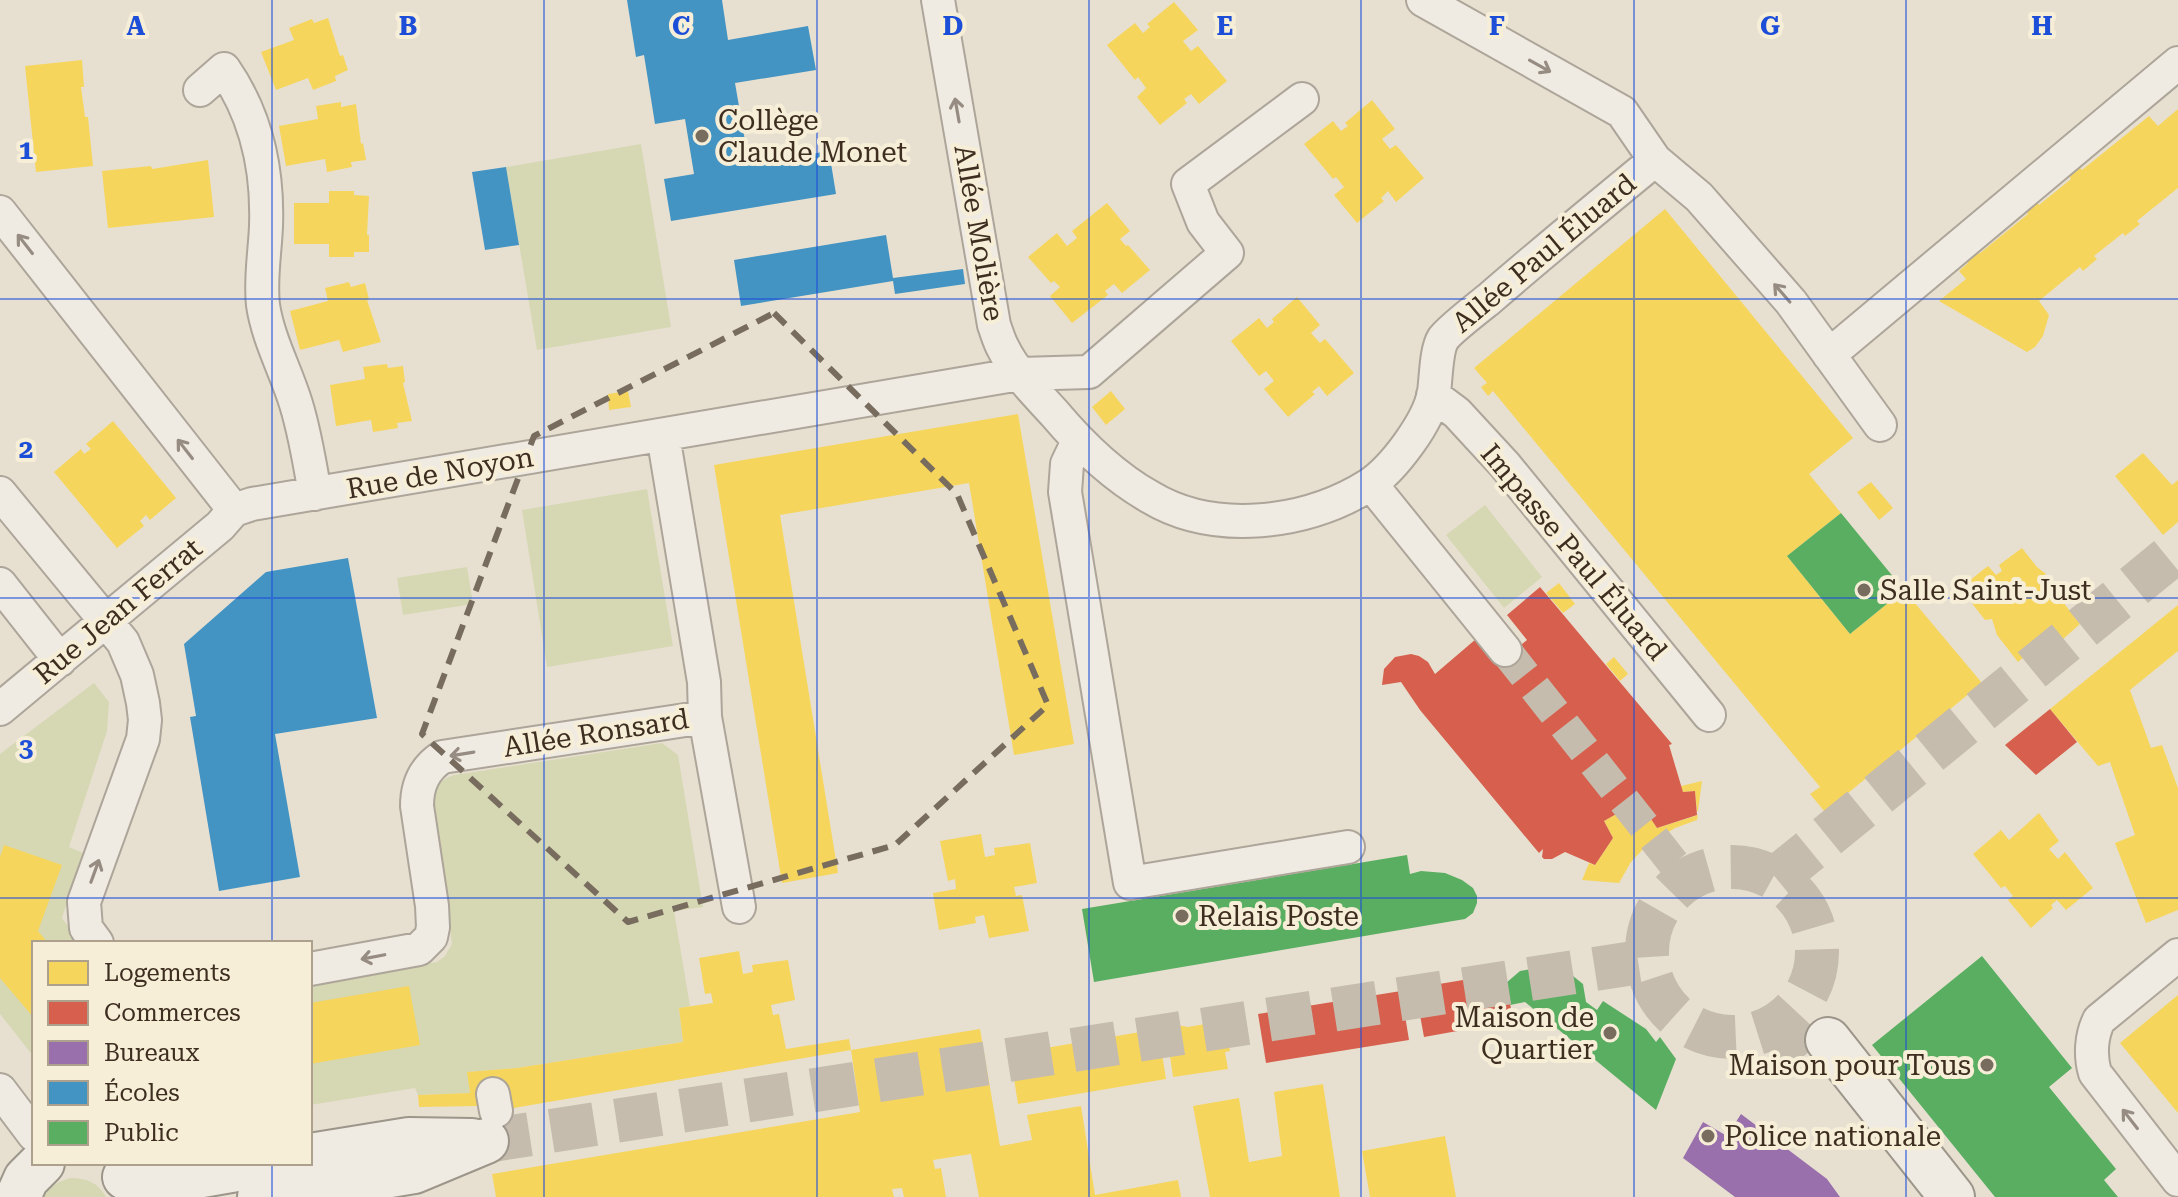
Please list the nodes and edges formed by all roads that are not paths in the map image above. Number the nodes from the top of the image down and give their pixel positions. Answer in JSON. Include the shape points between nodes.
{"nodes":[{"id":1,"x":938,"y":0,"type":"edge"},
{"id":2,"x":1423,"y":0,"type":"edge"},
{"id":3,"x":1469,"y":10,"type":"edge"},
{"id":4,"x":2178,"y":63,"type":"edge"},
{"id":5,"x":200,"y":90,"type":"dead end"},
{"id":6,"x":1302,"y":99,"type":"dead end"},
{"id":7,"x":1655,"y":160,"type":"junction"},
{"id":8,"x":0,"y":212,"type":"edge"},
{"id":9,"x":1829,"y":355,"type":"junction"},
{"id":10,"x":1020,"y":374,"type":"junction"},
{"id":11,"x":1433,"y":395,"type":"junction"},
{"id":12,"x":1880,"y":425,"type":"dead end"},
{"id":13,"x":663,"y":435,"type":"junction"},
{"id":14,"x":1078,"y":441,"type":"junction"},
{"id":15,"x":1371,"y":484,"type":"junction"},
{"id":16,"x":0,"y":493,"type":"edge"},
{"id":17,"x":315,"y":494,"type":"junction"},
{"id":18,"x":234,"y":510,"type":"junction"},
{"id":19,"x":0,"y":584,"type":"edge"},
{"id":20,"x":107,"y":622,"type":"junction"},
{"id":21,"x":1505,"y":650,"type":"tunnel mouth"},
{"id":22,"x":60,"y":660,"type":"junction"},
{"id":23,"x":0,"y":709,"type":"edge"},
{"id":24,"x":1709,"y":715,"type":"dead end"},
{"id":25,"x":705,"y":717,"type":"junction"},
{"id":26,"x":1348,"y":847,"type":"dead end"},
{"id":27,"x":739,"y":907,"type":"dead end"},
{"id":28,"x":96,"y":941,"type":"edge"},
{"id":29,"x":2178,"y":955,"type":"edge"},
{"id":30,"x":312,"y":969,"type":"edge"},
{"id":31,"x":0,"y":1090,"type":"edge"},
{"id":32,"x":32,"y":1132,"type":"edge"},
{"id":33,"x":312,"y":1157,"type":"edge"},
{"id":34,"x":40,"y":1165,"type":"edge"},
{"id":35,"x":260,"y":1165,"type":"edge"},
{"id":36,"x":376,"y":1174,"type":"edge"},
{"id":37,"x":122,"y":1179,"type":"edge"},
{"id":38,"x":2178,"y":1180,"type":"edge"},
{"id":39,"x":18,"y":1197,"type":"edge"},
{"id":40,"x":260,"y":1197,"type":"edge"},
{"id":41,"x":1916,"y":1197,"type":"edge"},
{"id":42,"x":1952,"y":1197,"type":"edge"}],
"edges":[{"from":10,"to":1,"type":"street","name":"Allée Molière","one_way":true,"via":[[994,325]]},
{"from":2,"to":3,"type":"street"},
{"from":3,"to":7,"type":"street","one_way":true,"via":[[1622,112]]},
{"from":4,"to":9,"type":"street"},
{"from":5,"to":17,"type":"street","via":[[224,69],[255,127],[265,179],[264,306],[297,405]]},
{"from":6,"to":10,"type":"street","name":"Rue de Noyon","via":[[1188,184],[1203,222],[1227,253],[1089,372]]},
{"from":9,"to":7,"type":"street","name":"Allée Paul Éluard","one_way":true,"via":[[1791,302],[1699,197]]},
{"from":7,"to":11,"type":"street","name":"Allée Paul Éluard","via":[[1443,339]]},
{"from":18,"to":8,"type":"street","one_way":true},
{"from":9,"to":12,"type":"street","name":"Allée Paul Éluard"},
{"from":10,"to":13,"type":"street","name":"Rue de Noyon"},
{"from":10,"to":14,"type":"street","name":"Allée Molière"},
{"from":11,"to":15,"type":"street","name":"Allée Paul Éluard","via":[[1413,437]]},
{"from":11,"to":24,"type":"street","name":"Impasse Paul Éluard","via":[[1505,465]]},
{"from":13,"to":17,"type":"street","name":"Rue de Noyon"},
{"from":13,"to":25,"type":"street","name":"Allée Ronsard","via":[[704,682]]},
{"from":14,"to":15,"type":"street","name":"Allée Paul Éluard","via":[[1151,498],[1190,515],[1263,520],[1301,515]]},
{"from":14,"to":26,"type":"street","via":[[1067,464],[1065,492],[1130,883]]},
{"from":15,"to":21,"type":"street"},
{"from":16,"to":20,"type":"street"},
{"from":17,"to":18,"type":"street","name":"Rue de Noyon"},
{"from":18,"to":20,"type":"street","name":"Rue Jean Ferrat"},
{"from":19,"to":22,"type":"street"},
{"from":20,"to":22,"type":"street","name":"Rue Jean Ferrat"},
{"from":28,"to":20,"type":"street","one_way":true,"via":[[86,928],[84,902],[143,739],[145,720],[137,675],[123,642]]},
{"from":22,"to":23,"type":"street","name":"Rue Jean Ferrat"},
{"from":25,"to":27,"type":"street"},
{"from":25,"to":30,"type":"street","name":"Allée Ronsard","one_way":true,"via":[[442,757],[419,785],[417,806],[432,906],[431,937],[419,949]]},
{"from":38,"to":29,"type":"street","one_way":true,"via":[[2092,1063],[2099,1020]]},
{"from":31,"to":32,"type":"street"},
{"from":33,"to":36,"type":"street"},
{"from":34,"to":39,"type":"street"},
{"from":35,"to":37,"type":"street","via":[[150,1184]]},
{"from":36,"to":40,"type":"street"},
{"from":41,"to":42,"type":"street","via":[[1816,1048]]}]}
